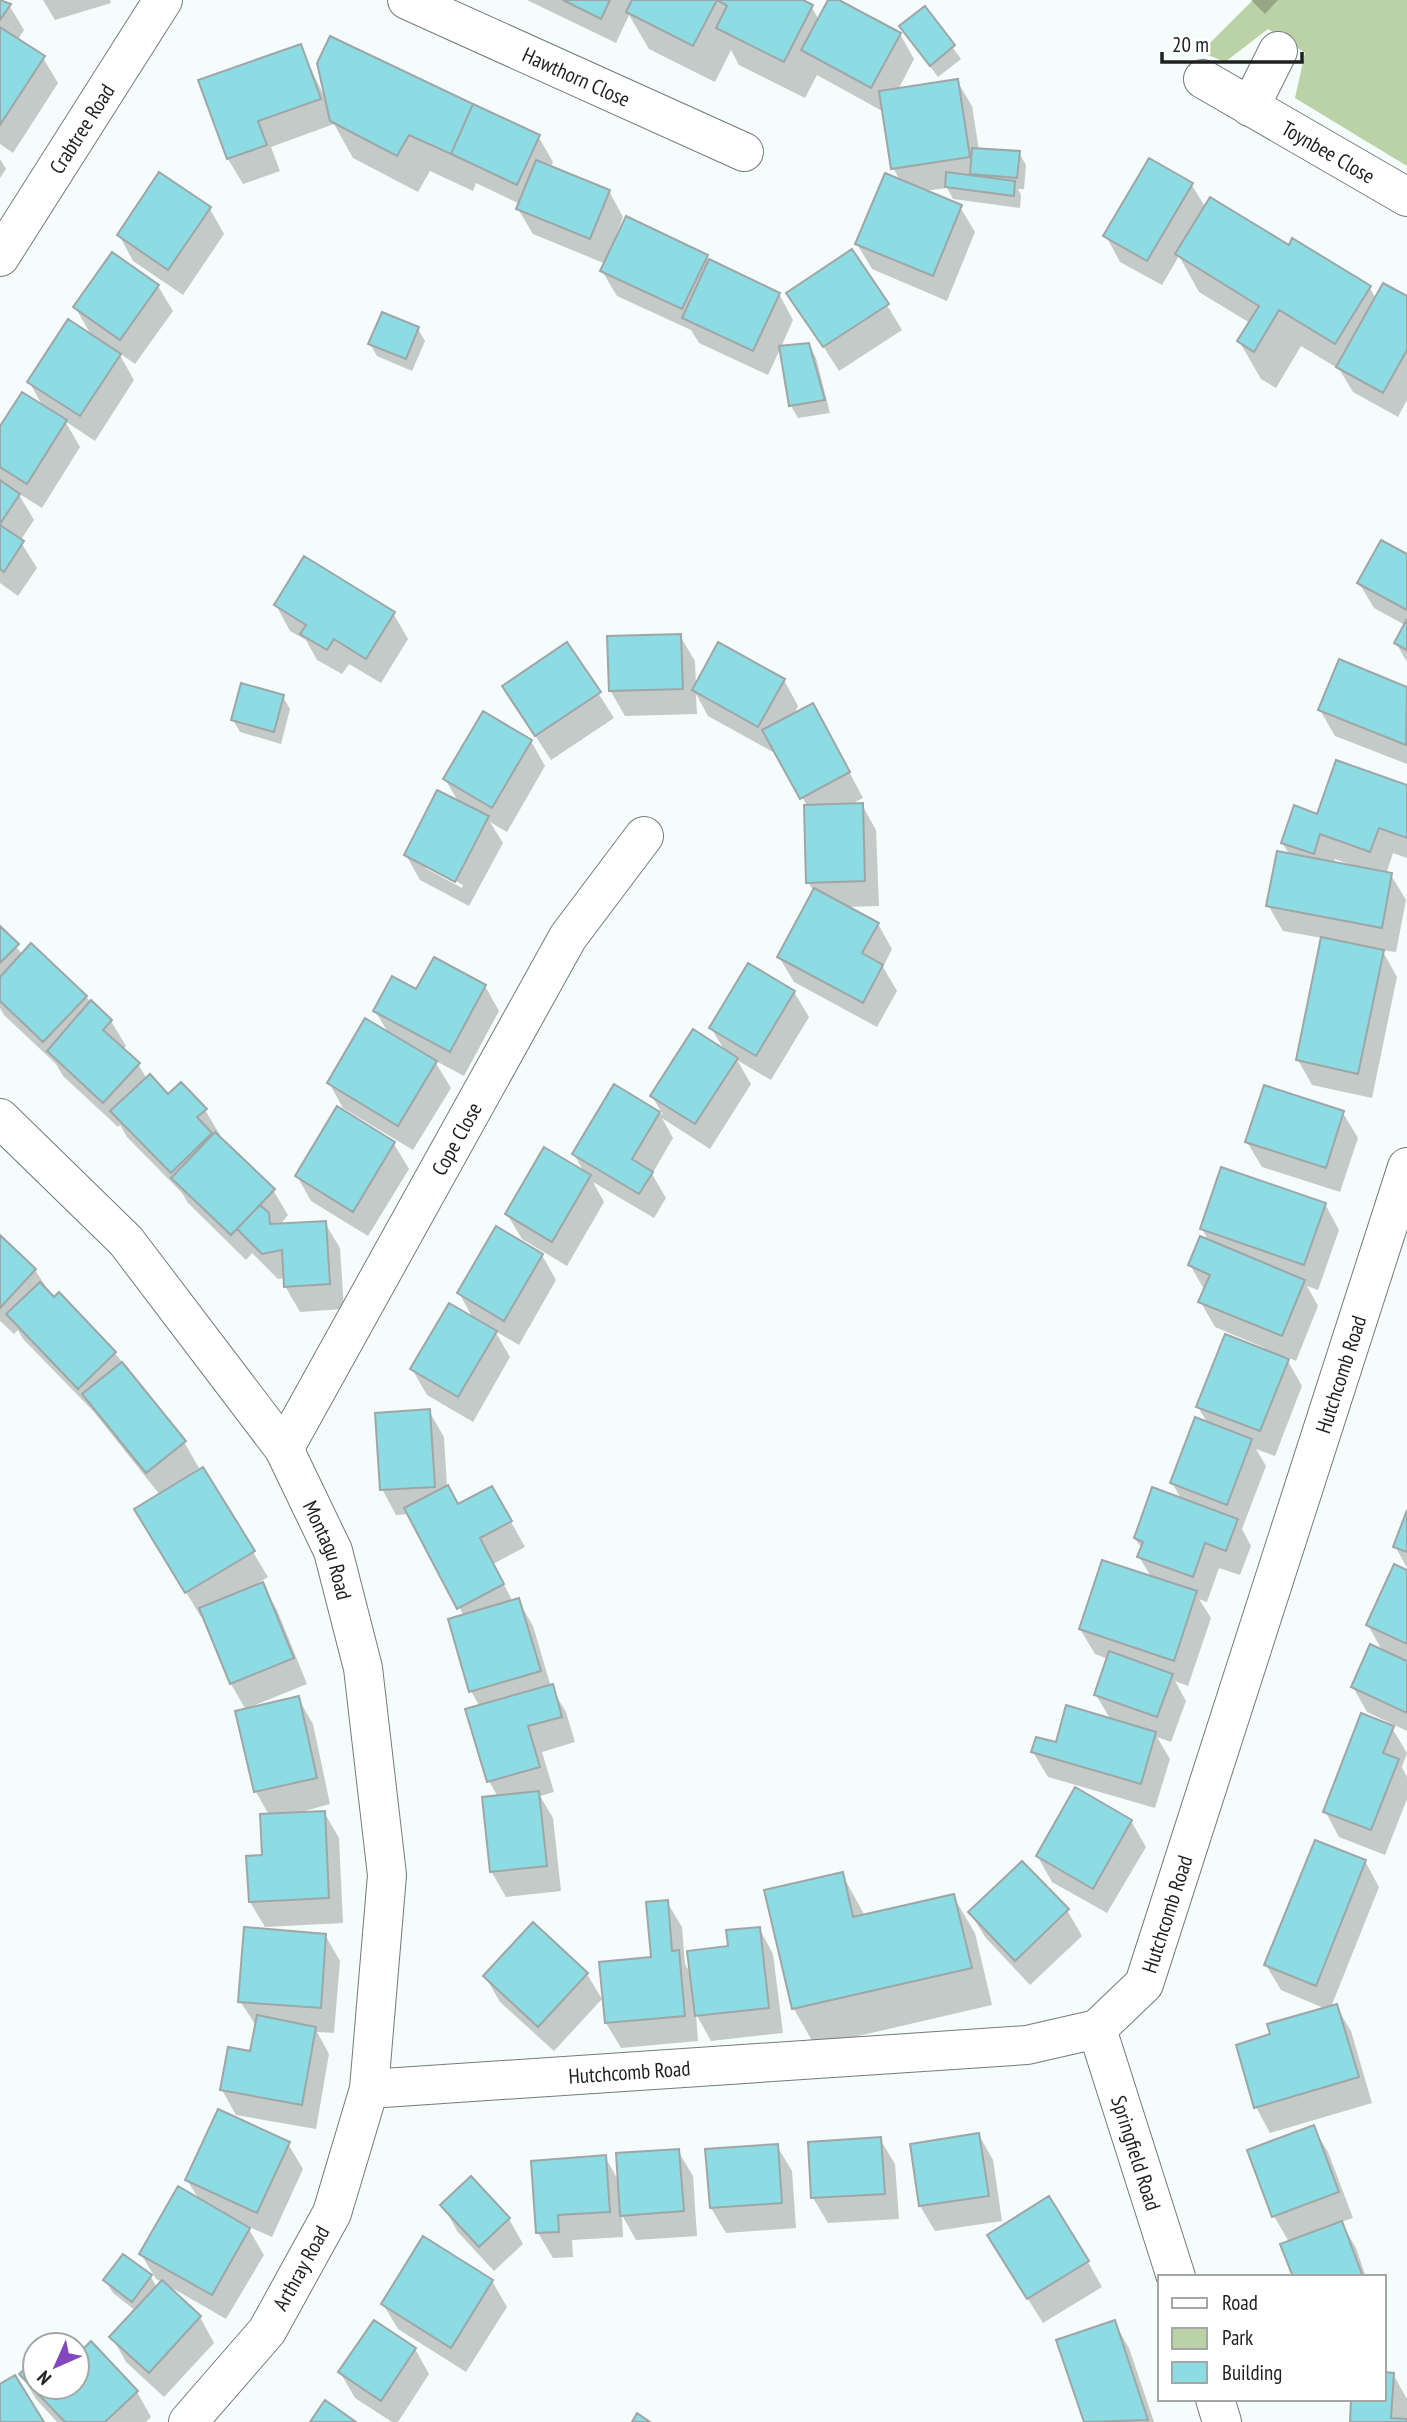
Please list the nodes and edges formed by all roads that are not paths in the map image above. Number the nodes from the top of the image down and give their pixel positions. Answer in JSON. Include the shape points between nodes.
{"nodes":[{"id":1,"x":163,"y":0,"type":"edge"},
{"id":2,"x":407,"y":0,"type":"edge"},
{"id":3,"x":1278,"y":51,"type":"dead end"},
{"id":4,"x":1203,"y":79,"type":"dead end"},
{"id":5,"x":1250,"y":107,"type":"junction"},
{"id":6,"x":744,"y":152,"type":"dead end"},
{"id":7,"x":1407,"y":197,"type":"edge"},
{"id":8,"x":0,"y":257,"type":"edge"},
{"id":9,"x":644,"y":836,"type":"dead end"},
{"id":10,"x":0,"y":1118,"type":"edge"},
{"id":11,"x":1407,"y":1167,"type":"edge"},
{"id":12,"x":284,"y":1449,"type":"junction"},
{"id":13,"x":1097,"y":2029,"type":"junction"},
{"id":14,"x":369,"y":2089,"type":"junction"},
{"id":15,"x":1175,"y":2275,"type":"edge"},
{"id":16,"x":1216,"y":2401,"type":"edge"},
{"id":17,"x":188,"y":2422,"type":"edge"},
{"id":18,"x":1222,"y":2422,"type":"edge"}],
"edges":[{"from":1,"to":8,"type":"street","name":"Crabtree Road"},
{"from":2,"to":6,"type":"street","name":"Hawthorn Close"},
{"from":3,"to":5,"type":"street"},
{"from":4,"to":5,"type":"street","name":"Toynbee Close"},
{"from":5,"to":7,"type":"street","name":"Toynbee Close"},
{"from":9,"to":12,"type":"street","name":"Cope Close","via":[[568,937]]},
{"from":10,"to":12,"type":"street","name":"Montagu Road","via":[[126,1241]]},
{"from":11,"to":13,"type":"street","name":"Hutchcomb Road","via":[[1144,1984]]},
{"from":12,"to":14,"type":"street","name":"Montagu Road","via":[[333,1551],[363,1668],[387,1875]]},
{"from":13,"to":14,"type":"street","name":"Hutchcomb Road","via":[[1027,2045]]},
{"from":13,"to":15,"type":"street","name":"Springfield Road"},
{"from":14,"to":17,"type":"street","name":"Arthray Road","via":[[332,2213],[267,2332]]},
{"from":16,"to":18,"type":"street"}]}
